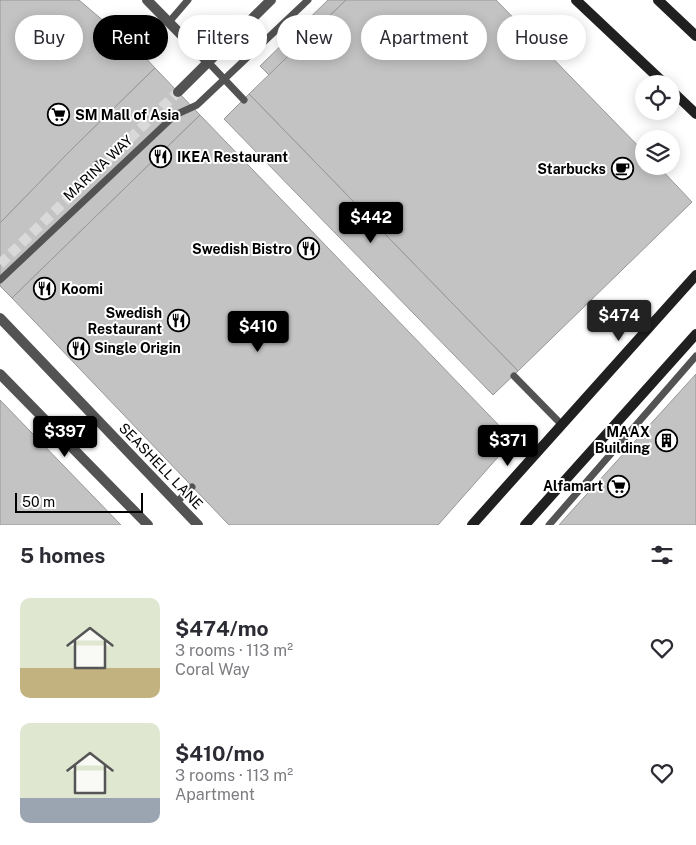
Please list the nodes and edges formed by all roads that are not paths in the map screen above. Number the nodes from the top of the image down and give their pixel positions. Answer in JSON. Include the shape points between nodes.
{"nodes":[{"id":1,"x":147,"y":0,"type":"edge"},
{"id":2,"x":188,"y":0,"type":"edge"},
{"id":3,"x":271,"y":0,"type":"edge"},
{"id":4,"x":308,"y":0,"type":"edge"},
{"id":5,"x":576,"y":0,"type":"edge"},
{"id":6,"x":658,"y":0,"type":"edge"},
{"id":7,"x":169,"y":22,"type":"junction"},
{"id":8,"x":696,"y":36,"type":"edge"},
{"id":9,"x":209,"y":63,"type":"junction"},
{"id":10,"x":655,"y":75,"type":"edge"},
{"id":11,"x":225,"y":79,"type":"junction"},
{"id":12,"x":178,"y":92,"type":"tunnel mouth"},
{"id":13,"x":680,"y":99,"type":"edge"},
{"id":14,"x":244,"y":100,"type":"dead end"},
{"id":15,"x":696,"y":114,"type":"edge"},
{"id":16,"x":696,"y":275,"type":"edge"},
{"id":17,"x":0,"y":280,"type":"edge"},
{"id":18,"x":0,"y":318,"type":"edge"},
{"id":19,"x":696,"y":334,"type":"edge"},
{"id":20,"x":696,"y":356,"type":"edge"},
{"id":21,"x":0,"y":374,"type":"edge"},
{"id":22,"x":514,"y":376,"type":"dead end"},
{"id":23,"x":562,"y":425,"type":"junction"},
{"id":24,"x":192,"y":487,"type":"dead end"},
{"id":25,"x":177,"y":502,"type":"junction"},
{"id":26,"x":148,"y":525,"type":"edge"},
{"id":27,"x":198,"y":525,"type":"edge"},
{"id":28,"x":472,"y":525,"type":"edge"},
{"id":29,"x":525,"y":525,"type":"edge"},
{"id":30,"x":549,"y":525,"type":"edge"}],
"edges":[{"from":1,"to":7,"type":"street"},
{"from":2,"to":7,"type":"lane"},
{"from":3,"to":9,"type":"street"},
{"from":4,"to":11,"type":"lane","name":"MARINA WAY"},
{"from":5,"to":10,"type":"street"},
{"from":6,"to":8,"type":"street"},
{"from":7,"to":9,"type":"street"},
{"from":9,"to":11,"type":"lane"},
{"from":9,"to":12,"type":"street"},
{"from":11,"to":14,"type":"lane"},
{"from":11,"to":17,"type":"lane","name":"MARINA WAY","via":[[197,105],[175,115]]},
{"from":13,"to":15,"type":"street"},
{"from":16,"to":23,"type":"street"},
{"from":18,"to":25,"type":"street","name":"SEASHELL LANE"},
{"from":19,"to":29,"type":"street"},
{"from":20,"to":30,"type":"lane"},
{"from":21,"to":26,"type":"street"},
{"from":22,"to":23,"type":"lane"},
{"from":23,"to":28,"type":"street"},
{"from":24,"to":25,"type":"lane"},
{"from":25,"to":27,"type":"street","name":"SEASHELL LANE"}]}
